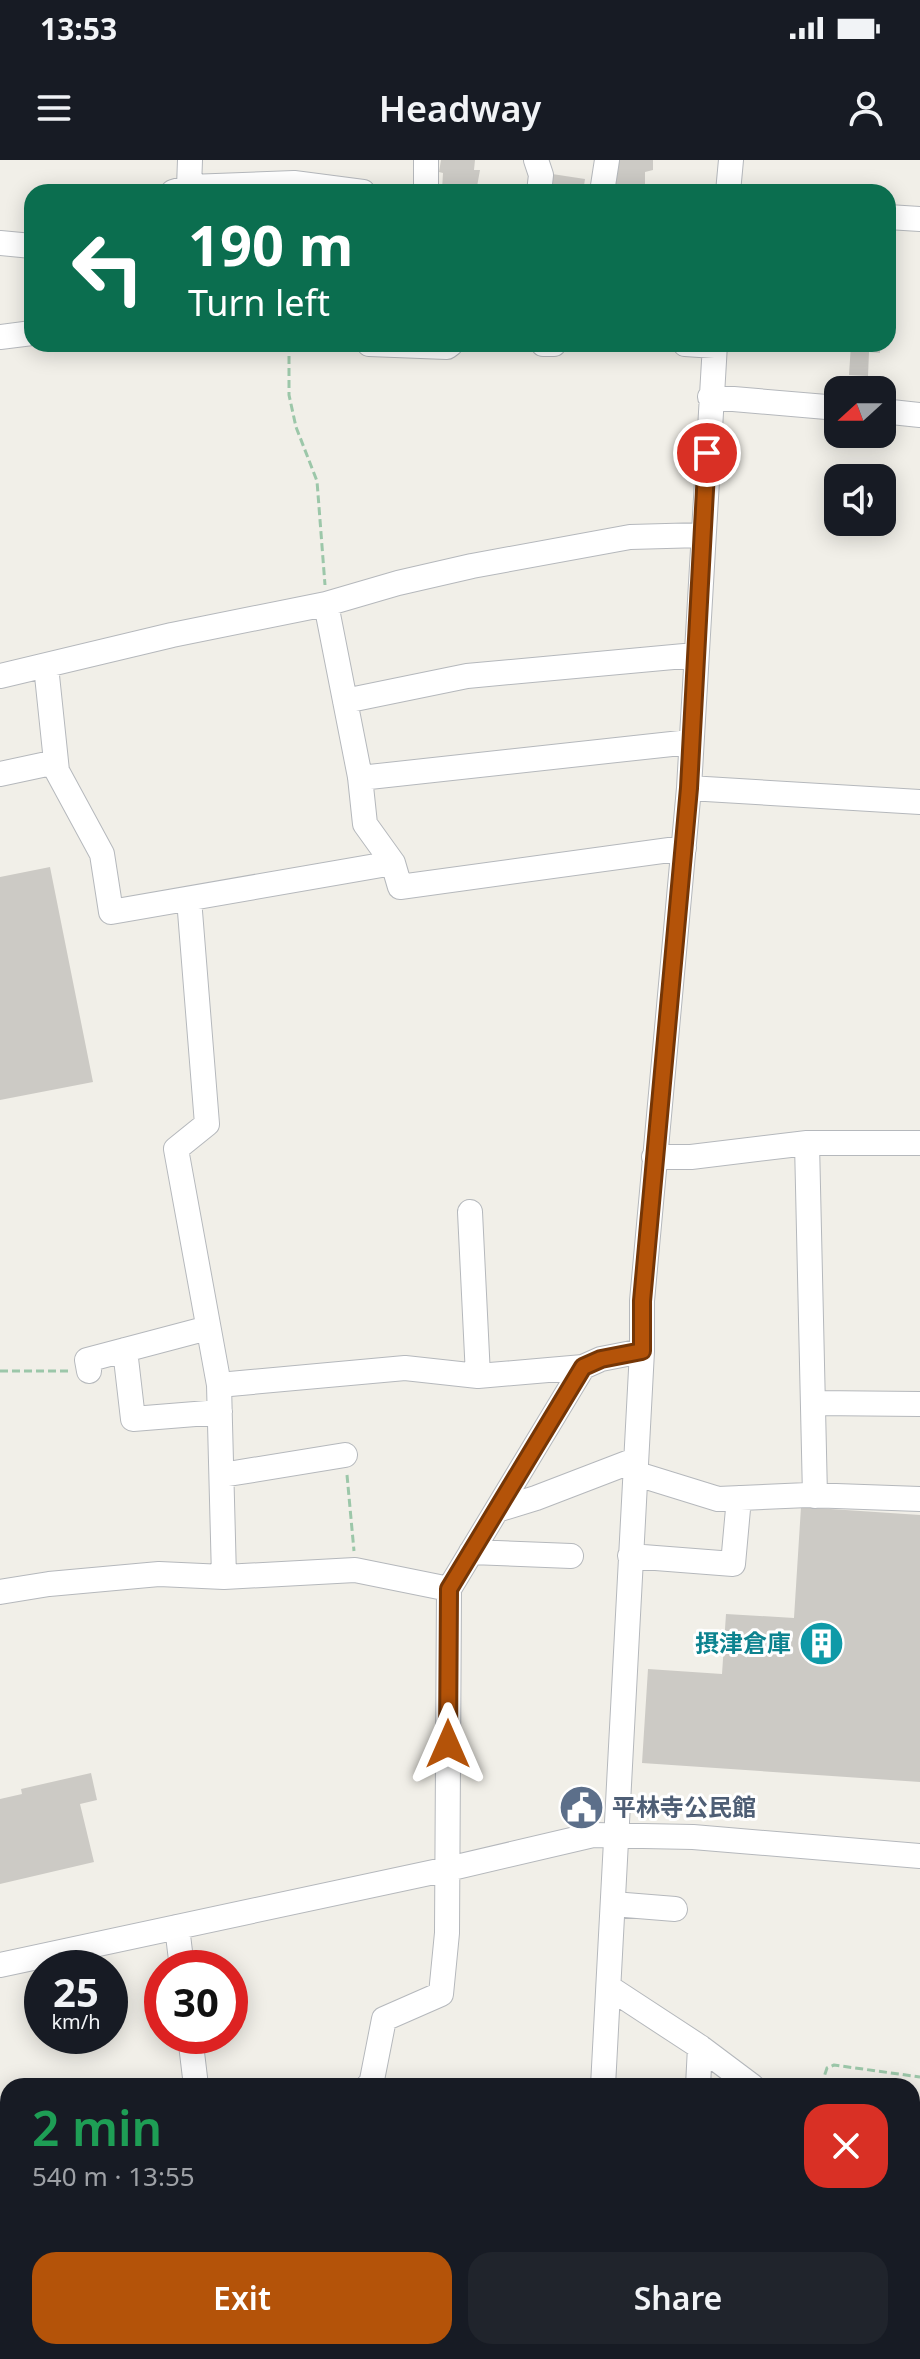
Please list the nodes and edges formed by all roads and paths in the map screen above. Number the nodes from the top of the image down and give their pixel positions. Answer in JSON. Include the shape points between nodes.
{"nodes":[{"id":1,"x":190,"y":160,"type":"edge"},
{"id":2,"x":426,"y":160,"type":"edge"},
{"id":3,"x":536,"y":160,"type":"edge"},
{"id":4,"x":607,"y":160,"type":"edge"},
{"id":5,"x":731,"y":160,"type":"edge"},
{"id":6,"x":183,"y":184,"type":"edge"},
{"id":7,"x":275,"y":184,"type":"edge"},
{"id":8,"x":302,"y":184,"type":"edge"},
{"id":9,"x":426,"y":184,"type":"edge"},
{"id":10,"x":540,"y":184,"type":"edge"},
{"id":11,"x":603,"y":184,"type":"edge"},
{"id":12,"x":729,"y":184,"type":"edge"},
{"id":13,"x":896,"y":218,"type":"edge"},
{"id":14,"x":920,"y":219,"type":"edge"},
{"id":15,"x":0,"y":243,"type":"edge"},
{"id":16,"x":24,"y":245,"type":"edge"},
{"id":17,"x":24,"y":334,"type":"edge"},
{"id":18,"x":0,"y":337,"type":"edge"},
{"id":19,"x":289,"y":352,"type":"edge"},
{"id":20,"x":714,"y":352,"type":"edge"},
{"id":21,"x":710,"y":397,"type":"junction"},
{"id":22,"x":824,"y":407,"type":"edge"},
{"id":23,"x":896,"y":412,"type":"edge"},
{"id":24,"x":920,"y":415,"type":"edge"},
{"id":25,"x":702,"y":535,"type":"junction"},
{"id":26,"x":326,"y":604,"type":"junction"},
{"id":27,"x":695,"y":655,"type":"junction"},
{"id":28,"x":46,"y":666,"type":"junction"},
{"id":29,"x":0,"y":676,"type":"edge"},
{"id":30,"x":345,"y":701,"type":"junction"},
{"id":31,"x":690,"y":742,"type":"junction"},
{"id":32,"x":56,"y":762,"type":"junction"},
{"id":33,"x":0,"y":774,"type":"edge"},
{"id":34,"x":360,"y":778,"type":"junction"},
{"id":35,"x":689,"y":788,"type":"junction"},
{"id":36,"x":920,"y":802,"type":"edge"},
{"id":37,"x":684,"y":848,"type":"junction"},
{"id":38,"x":393,"y":863,"type":"junction"},
{"id":39,"x":189,"y":899,"type":"junction"},
{"id":40,"x":807,"y":1143,"type":"junction"},
{"id":41,"x":920,"y":1143,"type":"edge"},
{"id":42,"x":654,"y":1157,"type":"junction"},
{"id":43,"x":470,"y":1212,"type":"dead end"},
{"id":44,"x":208,"y":1328,"type":"junction"},
{"id":45,"x":125,"y":1350,"type":"junction"},
{"id":46,"x":642,"y":1351,"type":"junction"},
{"id":47,"x":583,"y":1367,"type":"junction"},
{"id":48,"x":0,"y":1371,"type":"edge"},
{"id":49,"x":89,"y":1371,"type":"joint"},
{"id":50,"x":478,"y":1376,"type":"junction"},
{"id":51,"x":219,"y":1385,"type":"junction"},
{"id":52,"x":814,"y":1403,"type":"junction"},
{"id":53,"x":920,"y":1404,"type":"edge"},
{"id":54,"x":220,"y":1412,"type":"junction"},
{"id":55,"x":345,"y":1455,"type":"joint"},
{"id":56,"x":634,"y":1466,"type":"junction"},
{"id":57,"x":222,"y":1475,"type":"junction"},
{"id":58,"x":815,"y":1496,"type":"junction"},
{"id":59,"x":739,"y":1498,"type":"junction"},
{"id":60,"x":920,"y":1499,"type":"edge"},
{"id":61,"x":497,"y":1510,"type":"junction"},
{"id":62,"x":471,"y":1552,"type":"junction"},
{"id":63,"x":571,"y":1556,"type":"dead end"},
{"id":64,"x":630,"y":1556,"type":"junction"},
{"id":65,"x":355,"y":1570,"type":"junction"},
{"id":66,"x":224,"y":1577,"type":"junction"},
{"id":67,"x":449,"y":1589,"type":"junction"},
{"id":68,"x":0,"y":1592,"type":"edge"},
{"id":69,"x":615,"y":1834,"type":"junction"},
{"id":70,"x":920,"y":1856,"type":"edge"},
{"id":71,"x":448,"y":1869,"type":"junction"},
{"id":72,"x":613,"y":1904,"type":"junction"},
{"id":73,"x":675,"y":1909,"type":"dead end"},
{"id":74,"x":177,"y":1927,"type":"junction"},
{"id":75,"x":180,"y":1950,"type":"edge"},
{"id":76,"x":0,"y":1965,"type":"edge"},
{"id":77,"x":610,"y":1988,"type":"junction"},
{"id":78,"x":700,"y":2047,"type":"junction"},
{"id":79,"x":192,"y":2054,"type":"edge"},
{"id":80,"x":920,"y":2077,"type":"edge"},
{"id":81,"x":195,"y":2078,"type":"edge"},
{"id":82,"x":372,"y":2078,"type":"edge"},
{"id":83,"x":604,"y":2078,"type":"edge"},
{"id":84,"x":698,"y":2078,"type":"edge"},
{"id":85,"x":741,"y":2078,"type":"edge"},
{"id":86,"x":824,"y":2078,"type":"edge"}],
"edges":[{"from":1,"to":6,"type":"street"},
{"from":2,"to":9,"type":"street"},
{"from":3,"to":10,"type":"street"},
{"from":4,"to":11,"type":"street"},
{"from":5,"to":12,"type":"street"},
{"from":7,"to":8,"type":"street"},
{"from":13,"to":14,"type":"street"},
{"from":15,"to":16,"type":"street"},
{"from":17,"to":18,"type":"street"},
{"from":19,"to":26,"type":"path","via":[[289,395],[317,481]]},
{"from":20,"to":21,"type":"street"},
{"from":21,"to":22,"type":"street"},
{"from":21,"to":25,"type":"street"},
{"from":23,"to":24,"type":"street"},
{"from":25,"to":26,"type":"street","via":[[630,537],[472,566]]},
{"from":25,"to":27,"type":"street"},
{"from":26,"to":28,"type":"street"},
{"from":26,"to":30,"type":"street"},
{"from":27,"to":30,"type":"street","via":[[467,676]]},
{"from":27,"to":31,"type":"street"},
{"from":28,"to":29,"type":"street"},
{"from":28,"to":32,"type":"street"},
{"from":30,"to":34,"type":"street"},
{"from":31,"to":34,"type":"street"},
{"from":31,"to":35,"type":"street"},
{"from":32,"to":33,"type":"street"},
{"from":32,"to":39,"type":"street","via":[[102,854],[111,912]]},
{"from":34,"to":38,"type":"street","via":[[365,824]]},
{"from":35,"to":36,"type":"street"},
{"from":35,"to":37,"type":"street"},
{"from":37,"to":38,"type":"street","via":[[400,887]]},
{"from":37,"to":42,"type":"street"},
{"from":38,"to":39,"type":"street"},
{"from":39,"to":44,"type":"street","via":[[207,1124],[176,1149]]},
{"from":40,"to":41,"type":"street"},
{"from":40,"to":42,"type":"street"},
{"from":40,"to":52,"type":"street"},
{"from":42,"to":46,"type":"street"},
{"from":43,"to":50,"type":"street"},
{"from":44,"to":45,"type":"street"},
{"from":44,"to":51,"type":"street"},
{"from":45,"to":49,"type":"street","via":[[87,1360]]},
{"from":45,"to":54,"type":"street","via":[[133,1419]]},
{"from":46,"to":47,"type":"street"},
{"from":46,"to":56,"type":"street"},
{"from":47,"to":50,"type":"street"},
{"from":47,"to":61,"type":"street"},
{"from":48,"to":49,"type":"path"},
{"from":50,"to":51,"type":"street","via":[[405,1368]]},
{"from":51,"to":54,"type":"street"},
{"from":52,"to":53,"type":"street"},
{"from":52,"to":58,"type":"street"},
{"from":54,"to":57,"type":"street"},
{"from":55,"to":57,"type":"street"},
{"from":55,"to":65,"type":"path"},
{"from":56,"to":59,"type":"street","via":[[718,1499]]},
{"from":56,"to":61,"type":"street"},
{"from":56,"to":64,"type":"street"},
{"from":57,"to":66,"type":"street"},
{"from":58,"to":59,"type":"street"},
{"from":58,"to":60,"type":"street"},
{"from":59,"to":64,"type":"street","via":[[733,1564]]},
{"from":61,"to":62,"type":"street"},
{"from":62,"to":63,"type":"street"},
{"from":62,"to":67,"type":"street"},
{"from":64,"to":69,"type":"street"},
{"from":65,"to":66,"type":"street"},
{"from":65,"to":67,"type":"street"},
{"from":66,"to":68,"type":"street","via":[[159,1574]]},
{"from":67,"to":71,"type":"street"},
{"from":69,"to":70,"type":"street"},
{"from":69,"to":71,"type":"street"},
{"from":69,"to":72,"type":"street"},
{"from":71,"to":74,"type":"street"},
{"from":71,"to":82,"type":"street","via":[[441,1994],[384,2019]]},
{"from":72,"to":73,"type":"street"},
{"from":72,"to":77,"type":"street"},
{"from":74,"to":75,"type":"street"},
{"from":74,"to":76,"type":"street"},
{"from":77,"to":78,"type":"street"},
{"from":77,"to":83,"type":"street"},
{"from":78,"to":84,"type":"street"},
{"from":78,"to":85,"type":"street"},
{"from":79,"to":81,"type":"street"},
{"from":80,"to":86,"type":"path","via":[[834,2065]]}]}
